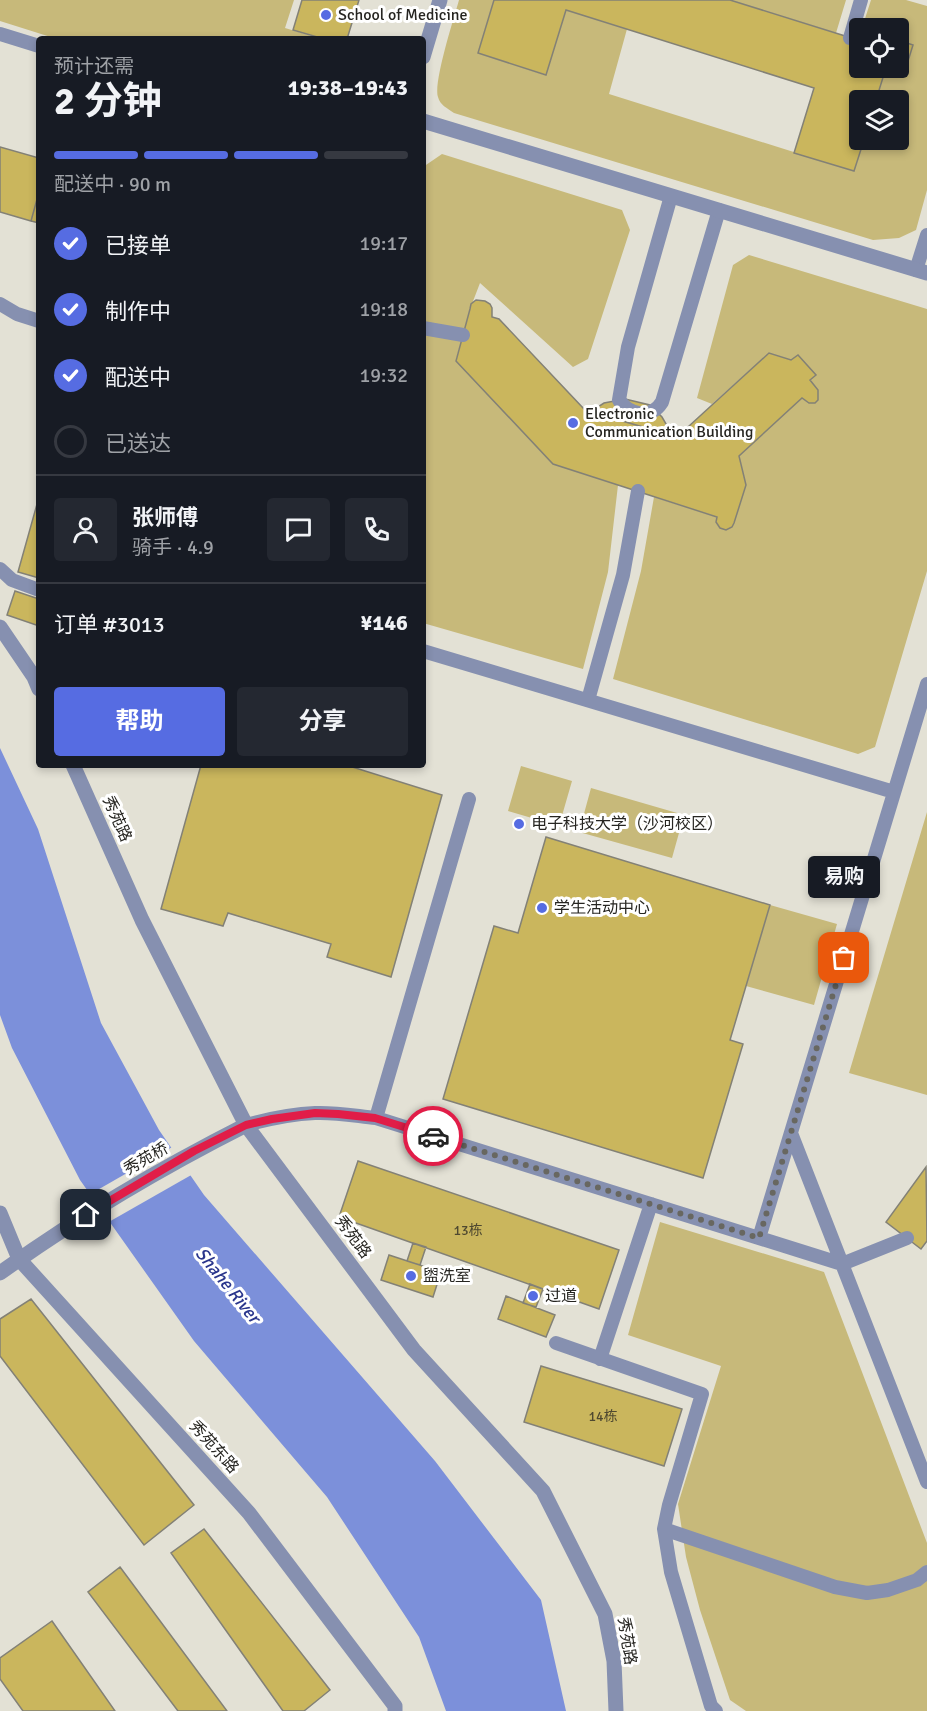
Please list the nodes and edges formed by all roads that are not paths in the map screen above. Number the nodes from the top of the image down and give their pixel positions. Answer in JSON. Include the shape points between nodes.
{"nodes":[{"id":1,"x":440,"y":0,"type":"edge"},
{"id":2,"x":861,"y":0,"type":"edge"},
{"id":3,"x":856,"y":18,"type":"edge"},
{"id":4,"x":0,"y":34,"type":"edge"},
{"id":5,"x":36,"y":45,"type":"edge"},
{"id":6,"x":426,"y":47,"type":"edge"},
{"id":7,"x":426,"y":122,"type":"edge"},
{"id":8,"x":671,"y":196,"type":"junction"},
{"id":9,"x":719,"y":210,"type":"junction"},
{"id":10,"x":927,"y":236,"type":"edge"},
{"id":11,"x":922,"y":271,"type":"edge"},
{"id":12,"x":0,"y":304,"type":"edge"},
{"id":13,"x":36,"y":320,"type":"edge"},
{"id":14,"x":426,"y":329,"type":"edge"},
{"id":15,"x":463,"y":335,"type":"dead end"},
{"id":16,"x":638,"y":491,"type":"dead end"},
{"id":17,"x":0,"y":569,"type":"edge"},
{"id":18,"x":36,"y":589,"type":"edge"},
{"id":19,"x":0,"y":627,"type":"edge"},
{"id":20,"x":426,"y":652,"type":"edge"},
{"id":21,"x":36,"y":682,"type":"edge"},
{"id":22,"x":927,"y":684,"type":"edge"},
{"id":23,"x":588,"y":700,"type":"junction"},
{"id":24,"x":74,"y":768,"type":"edge"},
{"id":25,"x":894,"y":792,"type":"junction"},
{"id":26,"x":469,"y":799,"type":"dead end"},
{"id":27,"x":375,"y":1118,"type":"junction"},
{"id":28,"x":246,"y":1125,"type":"junction"},
{"id":29,"x":791,"y":1133,"type":"junction"},
{"id":30,"x":651,"y":1204,"type":"junction"},
{"id":31,"x":0,"y":1213,"type":"edge"},
{"id":32,"x":759,"y":1238,"type":"junction"},
{"id":33,"x":907,"y":1238,"type":"dead end"},
{"id":34,"x":20,"y":1259,"type":"junction"},
{"id":35,"x":842,"y":1264,"type":"junction"},
{"id":36,"x":0,"y":1273,"type":"edge"},
{"id":37,"x":556,"y":1343,"type":"dead end"},
{"id":38,"x":600,"y":1359,"type":"junction"},
{"id":39,"x":927,"y":1482,"type":"edge"},
{"id":40,"x":664,"y":1529,"type":"junction"},
{"id":41,"x":927,"y":1572,"type":"edge"},
{"id":42,"x":395,"y":1711,"type":"edge"},
{"id":43,"x":616,"y":1711,"type":"edge"},
{"id":44,"x":716,"y":1711,"type":"edge"}],
"edges":[{"from":1,"to":6,"type":"street"},
{"from":2,"to":3,"type":"lane"},
{"from":4,"to":5,"type":"lane"},
{"from":7,"to":8,"type":"street"},
{"from":8,"to":9,"type":"street"},
{"from":8,"to":9,"type":"lane","via":[[622,376],[619,400],[631,411],[651,413],[662,402]]},
{"from":9,"to":11,"type":"street"},
{"from":10,"to":11,"type":"lane"},
{"from":12,"to":13,"type":"lane"},
{"from":14,"to":15,"type":"lane"},
{"from":16,"to":23,"type":"lane","via":[[623,575]]},
{"from":17,"to":18,"type":"lane","via":[[12,580]]},
{"from":19,"to":21,"type":"street"},
{"from":20,"to":23,"type":"lane"},
{"from":22,"to":25,"type":"lane"},
{"from":23,"to":25,"type":"lane"},
{"from":24,"to":28,"type":"street","name":"秀苑路","via":[[142,920]]},
{"from":25,"to":29,"type":"lane"},
{"from":26,"to":27,"type":"lane"},
{"from":27,"to":28,"type":"lane","via":[[315,1113]]},
{"from":27,"to":30,"type":"lane"},
{"from":28,"to":34,"type":"street","name":"秀苑桥","via":[[86,1215]]},
{"from":28,"to":43,"type":"street","name":"秀苑路","via":[[414,1350],[543,1491],[606,1614],[615,1661]]},
{"from":29,"to":32,"type":"lane"},
{"from":29,"to":35,"type":"lane"},
{"from":30,"to":32,"type":"lane"},
{"from":30,"to":38,"type":"lane"},
{"from":31,"to":34,"type":"street","name":"秀苑东路"},
{"from":32,"to":35,"type":"lane"},
{"from":33,"to":35,"type":"lane"},
{"from":34,"to":36,"type":"street","name":"秀苑桥"},
{"from":34,"to":42,"type":"street","name":"秀苑东路","via":[[249,1513]]},
{"from":35,"to":39,"type":"lane"},
{"from":37,"to":38,"type":"lane"},
{"from":38,"to":40,"type":"lane","via":[[702,1394]]},
{"from":40,"to":41,"type":"lane","via":[[835,1587],[867,1593],[917,1580]]},
{"from":40,"to":44,"type":"lane","via":[[671,1572],[711,1706]]}]}
